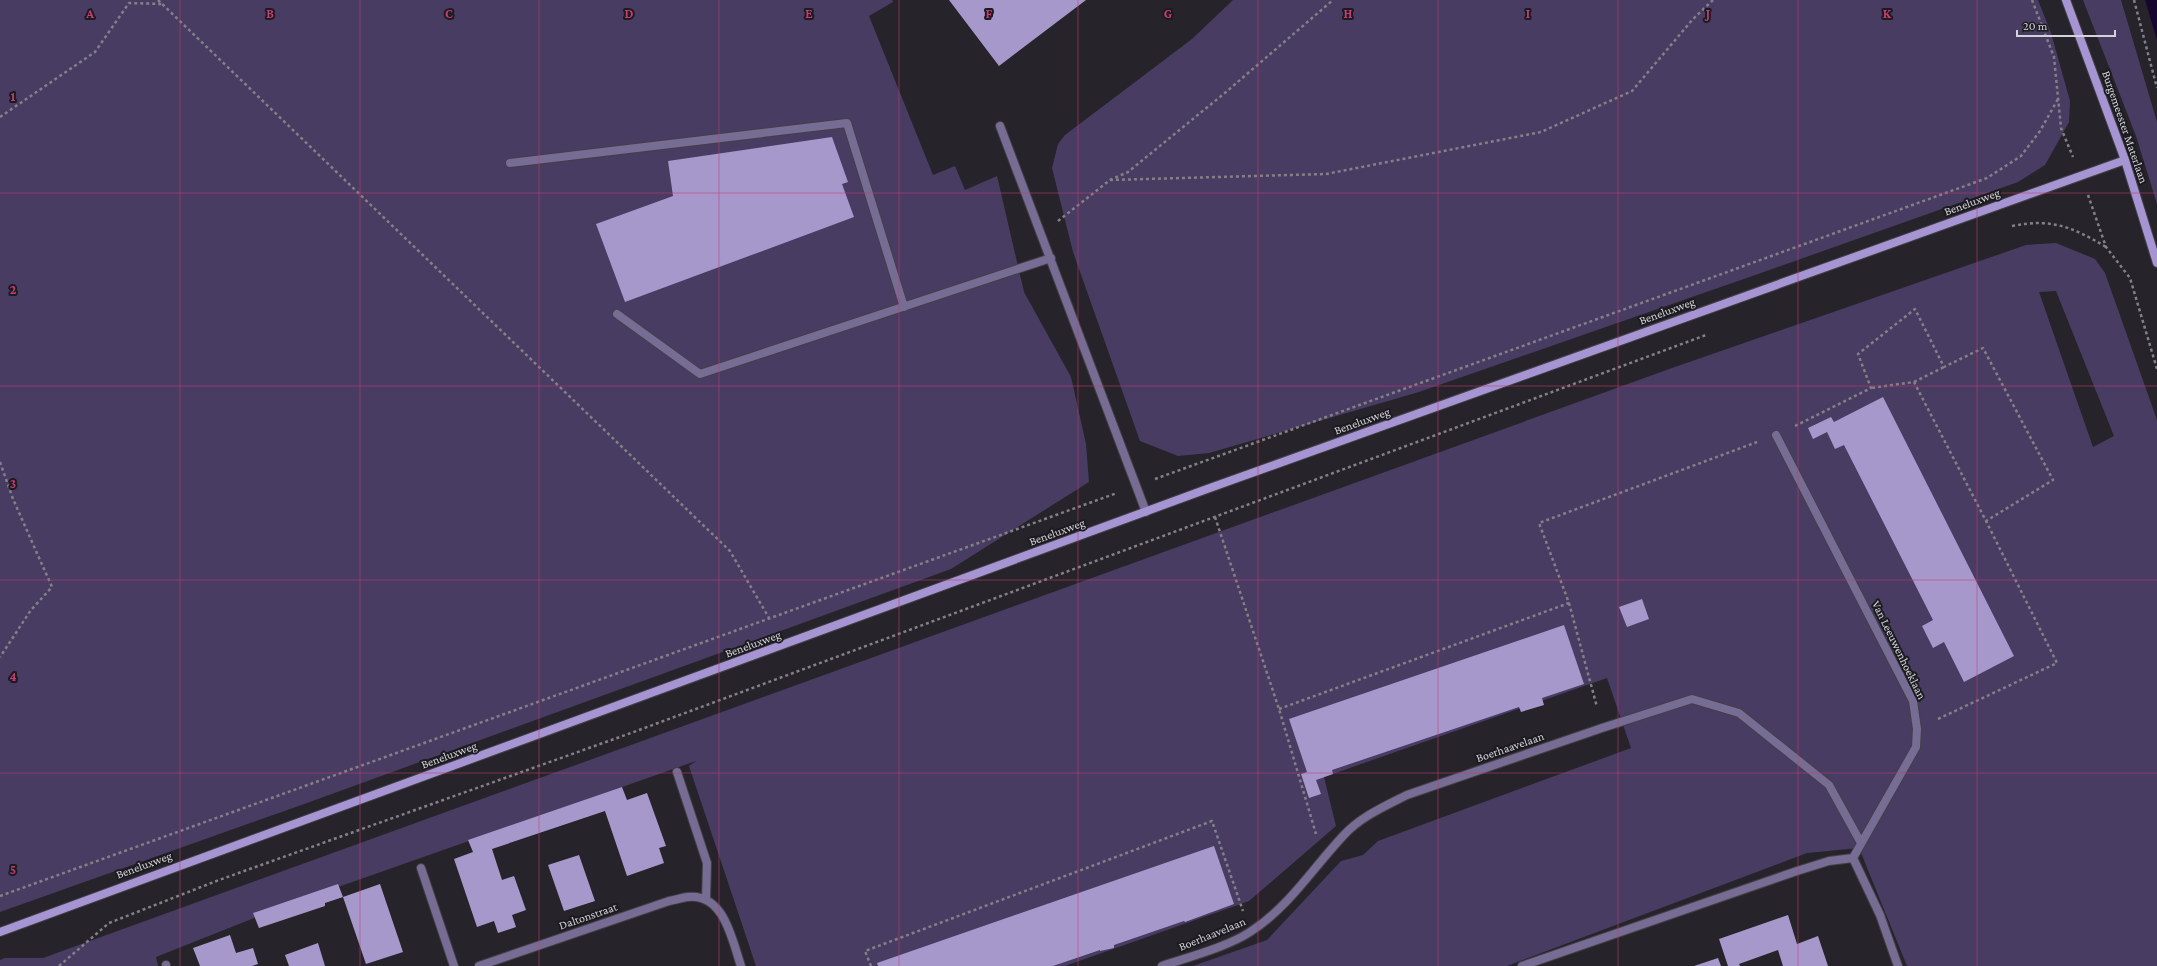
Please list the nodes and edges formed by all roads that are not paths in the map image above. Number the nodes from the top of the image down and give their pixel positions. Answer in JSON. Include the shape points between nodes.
{"nodes":[{"id":1,"x":2066,"y":0,"type":"edge"},
{"id":2,"x":1000,"y":126,"type":"dead end"},
{"id":3,"x":2125,"y":160,"type":"junction"},
{"id":4,"x":510,"y":163,"type":"dead end"},
{"id":5,"x":1051,"y":258,"type":"junction"},
{"id":6,"x":2157,"y":263,"type":"edge"},
{"id":7,"x":904,"y":307,"type":"junction"},
{"id":8,"x":617,"y":314,"type":"dead end"},
{"id":9,"x":1776,"y":435,"type":"road end"},
{"id":10,"x":1146,"y":512,"type":"junction"},
{"id":11,"x":677,"y":772,"type":"dead end"},
{"id":12,"x":1861,"y":843,"type":"junction"},
{"id":13,"x":1853,"y":858,"type":"junction"},
{"id":14,"x":421,"y":868,"type":"dead end"},
{"id":15,"x":706,"y":900,"type":"junction"},
{"id":16,"x":0,"y":932,"type":"edge"},
{"id":17,"x":454,"y":966,"type":"edge"},
{"id":18,"x":478,"y":966,"type":"edge"},
{"id":19,"x":741,"y":966,"type":"edge"},
{"id":20,"x":1162,"y":966,"type":"edge"},
{"id":21,"x":1522,"y":966,"type":"edge"},
{"id":22,"x":1898,"y":966,"type":"edge"}],
"edges":[{"from":1,"to":3,"type":"main road","name":"Burgemeester Materlaan"},
{"from":2,"to":5,"type":"street"},
{"from":3,"to":6,"type":"main road","name":"Burgemeester Materlaan"},
{"from":3,"to":10,"type":"main road","name":"Beneluxweg"},
{"from":4,"to":7,"type":"street","via":[[847,123]]},
{"from":5,"to":7,"type":"street"},
{"from":5,"to":10,"type":"street"},
{"from":7,"to":8,"type":"street","via":[[700,374]]},
{"from":9,"to":12,"type":"street","name":"Van Leeuwenhoeklaan","via":[[1913,701],[1917,729],[1916,747]]},
{"from":10,"to":16,"type":"main road","name":"Beneluxweg"},
{"from":11,"to":15,"type":"street","via":[[707,864]]},
{"from":12,"to":13,"type":"street","name":"Van Leeuwenhoeklaan"},
{"from":12,"to":20,"type":"street","name":"Boerhaavelaan","via":[[1829,785],[1739,713],[1692,700],[1407,795],[1377,810],[1344,834],[1287,903],[1250,933]]},
{"from":13,"to":21,"type":"street","via":[[1829,861]]},
{"from":13,"to":22,"type":"street","via":[[1880,915]]},
{"from":14,"to":17,"type":"street"},
{"from":15,"to":18,"type":"street","name":"Daltonstraat","via":[[689,897],[669,902]]},
{"from":15,"to":19,"type":"street","name":"Daltonstraat","via":[[716,907],[726,923]]}]}
